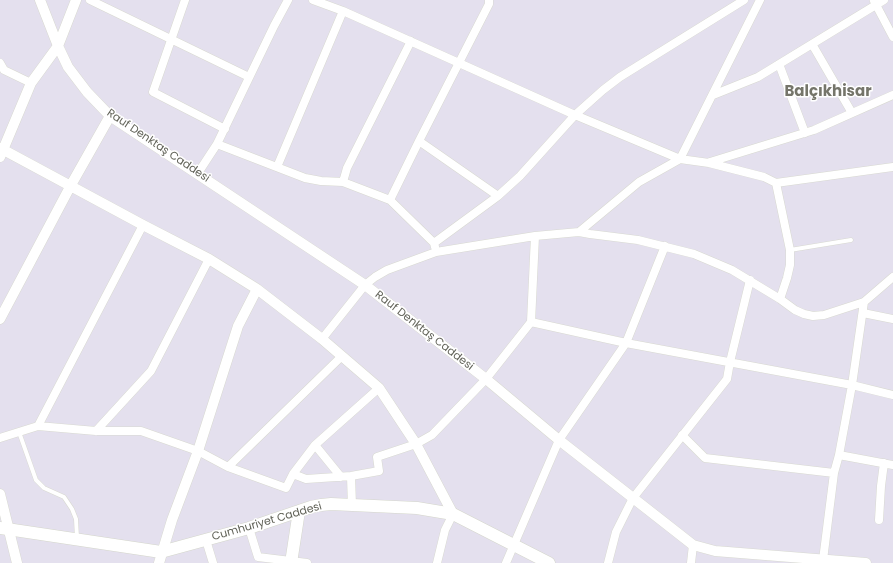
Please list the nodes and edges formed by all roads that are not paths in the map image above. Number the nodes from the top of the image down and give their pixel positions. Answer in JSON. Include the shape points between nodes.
{"nodes":[{"id":1,"x":40,"y":0,"type":"edge"},
{"id":2,"x":76,"y":0,"type":"edge"},
{"id":3,"x":90,"y":0,"type":"edge"},
{"id":4,"x":185,"y":0,"type":"edge"},
{"id":5,"x":288,"y":0,"type":"edge"},
{"id":6,"x":314,"y":0,"type":"edge"},
{"id":7,"x":489,"y":0,"type":"edge"},
{"id":8,"x":744,"y":0,"type":"edge"},
{"id":9,"x":760,"y":0,"type":"edge"},
{"id":10,"x":884,"y":0,"type":"edge"},
{"id":11,"x":874,"y":2,"type":"edge"},
{"id":12,"x":343,"y":11,"type":"junction"},
{"id":13,"x":893,"y":37,"type":"edge"},
{"id":14,"x":171,"y":39,"type":"junction"},
{"id":15,"x":411,"y":41,"type":"junction"},
{"id":16,"x":812,"y":44,"type":"junction"},
{"id":17,"x":58,"y":46,"type":"junction"},
{"id":18,"x":459,"y":62,"type":"junction"},
{"id":19,"x":0,"y":63,"type":"edge"},
{"id":20,"x":779,"y":64,"type":"junction"},
{"id":21,"x":249,"y":77,"type":"junction"},
{"id":22,"x":31,"y":83,"type":"junction"},
{"id":23,"x":713,"y":95,"type":"junction"},
{"id":24,"x":893,"y":95,"type":"edge"},
{"id":25,"x":852,"y":113,"type":"junction"},
{"id":26,"x":575,"y":115,"type":"junction"},
{"id":27,"x":110,"y":116,"type":"junction"},
{"id":28,"x":225,"y":129,"type":"junction"},
{"id":29,"x":805,"y":132,"type":"junction"},
{"id":30,"x":419,"y":140,"type":"junction"},
{"id":31,"x":217,"y":144,"type":"junction"},
{"id":32,"x":1,"y":152,"type":"edge"},
{"id":33,"x":680,"y":159,"type":"junction"},
{"id":34,"x":709,"y":163,"type":"junction"},
{"id":35,"x":277,"y":167,"type":"junction"},
{"id":36,"x":893,"y":167,"type":"edge"},
{"id":37,"x":198,"y":174,"type":"junction"},
{"id":38,"x":343,"y":182,"type":"junction"},
{"id":39,"x":776,"y":183,"type":"junction"},
{"id":40,"x":70,"y":185,"type":"junction"},
{"id":41,"x":498,"y":196,"type":"junction"},
{"id":42,"x":390,"y":200,"type":"junction"},
{"id":43,"x":143,"y":225,"type":"junction"},
{"id":44,"x":579,"y":232,"type":"junction"},
{"id":45,"x":535,"y":236,"type":"junction"},
{"id":46,"x":851,"y":240,"type":"dead end"},
{"id":47,"x":434,"y":243,"type":"junction"},
{"id":48,"x":665,"y":246,"type":"junction"},
{"id":49,"x":790,"y":250,"type":"junction"},
{"id":50,"x":436,"y":252,"type":"junction"},
{"id":51,"x":209,"y":259,"type":"junction"},
{"id":52,"x":893,"y":277,"type":"edge"},
{"id":53,"x":750,"y":280,"type":"junction"},
{"id":54,"x":365,"y":285,"type":"junction"},
{"id":55,"x":257,"y":289,"type":"junction"},
{"id":56,"x":780,"y":299,"type":"junction"},
{"id":57,"x":864,"y":302,"type":"junction"},
{"id":58,"x":863,"y":313,"type":"junction"},
{"id":59,"x":0,"y":319,"type":"edge"},
{"id":60,"x":893,"y":319,"type":"edge"},
{"id":61,"x":531,"y":322,"type":"junction"},
{"id":62,"x":322,"y":339,"type":"junction"},
{"id":63,"x":626,"y":343,"type":"junction"},
{"id":64,"x":342,"y":356,"type":"junction"},
{"id":65,"x":730,"y":362,"type":"junction"},
{"id":66,"x":486,"y":379,"type":"junction"},
{"id":67,"x":852,"y":385,"type":"junction"},
{"id":68,"x":379,"y":388,"type":"junction"},
{"id":69,"x":893,"y":395,"type":"edge"},
{"id":70,"x":38,"y":426,"type":"junction"},
{"id":71,"x":96,"y":431,"type":"junction"},
{"id":72,"x":19,"y":432,"type":"junction"},
{"id":73,"x":682,"y":435,"type":"junction"},
{"id":74,"x":0,"y":438,"type":"edge"},
{"id":75,"x":559,"y":440,"type":"junction"},
{"id":76,"x":416,"y":444,"type":"junction"},
{"id":77,"x":315,"y":445,"type":"junction"},
{"id":78,"x":198,"y":451,"type":"junction"},
{"id":79,"x":839,"y":455,"type":"junction"},
{"id":80,"x":884,"y":463,"type":"junction"},
{"id":81,"x":893,"y":465,"type":"edge"},
{"id":82,"x":228,"y":467,"type":"junction"},
{"id":83,"x":834,"y":473,"type":"junction"},
{"id":84,"x":293,"y":474,"type":"junction"},
{"id":85,"x":352,"y":476,"type":"junction"},
{"id":86,"x":341,"y":477,"type":"junction"},
{"id":87,"x":0,"y":494,"type":"edge"},
{"id":88,"x":633,"y":498,"type":"junction"},
{"id":89,"x":352,"y":506,"type":"junction"},
{"id":90,"x":299,"y":511,"type":"junction"},
{"id":91,"x":453,"y":514,"type":"junction"},
{"id":92,"x":879,"y":520,"type":"dead end"},
{"id":93,"x":249,"y":528,"type":"junction"},
{"id":94,"x":4,"y":529,"type":"edge"},
{"id":95,"x":78,"y":540,"type":"junction"},
{"id":96,"x":206,"y":540,"type":"junction"},
{"id":97,"x":693,"y":545,"type":"junction"},
{"id":98,"x":513,"y":546,"type":"junction"},
{"id":99,"x":160,"y":558,"type":"edge"},
{"id":100,"x":823,"y":560,"type":"junction"},
{"id":101,"x":292,"y":562,"type":"edge"},
{"id":102,"x":17,"y":563,"type":"edge"},
{"id":103,"x":213,"y":563,"type":"edge"},
{"id":104,"x":307,"y":563,"type":"edge"},
{"id":105,"x":437,"y":563,"type":"edge"},
{"id":106,"x":506,"y":563,"type":"edge"},
{"id":107,"x":549,"y":563,"type":"edge"},
{"id":108,"x":608,"y":563,"type":"edge"},
{"id":109,"x":691,"y":563,"type":"edge"},
{"id":110,"x":866,"y":563,"type":"edge"}],
"edges":[{"from":1,"to":17,"type":"street","name":"Rauf Denktaş Caddesi"},
{"from":2,"to":17,"type":"street"},
{"from":3,"to":14,"type":"street"},
{"from":4,"to":14,"type":"street"},
{"from":5,"to":21,"type":"street"},
{"from":6,"to":12,"type":"street"},
{"from":7,"to":18,"type":"street"},
{"from":8,"to":26,"type":"street","via":[[620,77]]},
{"from":9,"to":23,"type":"street"},
{"from":10,"to":11,"type":"street"},
{"from":11,"to":13,"type":"street"},
{"from":11,"to":16,"type":"street"},
{"from":12,"to":15,"type":"street"},
{"from":12,"to":35,"type":"street"},
{"from":14,"to":21,"type":"street"},
{"from":14,"to":28,"type":"street","via":[[153,92]]},
{"from":15,"to":18,"type":"street"},
{"from":15,"to":38,"type":"street","via":[[347,168]]},
{"from":16,"to":20,"type":"street"},
{"from":16,"to":25,"type":"street"},
{"from":17,"to":22,"type":"street"},
{"from":17,"to":27,"type":"street","name":"Rauf Denktaş Caddesi","via":[[77,81]]},
{"from":18,"to":26,"type":"street"},
{"from":18,"to":30,"type":"street"},
{"from":19,"to":22,"type":"street","via":[[4,70]]},
{"from":20,"to":23,"type":"street","via":[[758,77]]},
{"from":20,"to":29,"type":"street"},
{"from":21,"to":28,"type":"street"},
{"from":22,"to":32,"type":"street"},
{"from":23,"to":33,"type":"street"},
{"from":24,"to":25,"type":"street"},
{"from":25,"to":29,"type":"street"},
{"from":26,"to":33,"type":"street"},
{"from":26,"to":41,"type":"street","via":[[535,160]]},
{"from":27,"to":37,"type":"street","name":"Rauf Denktaş Caddesi"},
{"from":27,"to":40,"type":"street"},
{"from":28,"to":31,"type":"street"},
{"from":29,"to":34,"type":"street"},
{"from":30,"to":41,"type":"street"},
{"from":30,"to":42,"type":"street"},
{"from":31,"to":35,"type":"street"},
{"from":31,"to":37,"type":"street"},
{"from":32,"to":40,"type":"street"},
{"from":33,"to":34,"type":"street"},
{"from":33,"to":44,"type":"street","via":[[639,182]]},
{"from":34,"to":39,"type":"street","via":[[764,177]]},
{"from":35,"to":38,"type":"street","via":[[314,180]]},
{"from":36,"to":39,"type":"street"},
{"from":37,"to":54,"type":"street","name":"Rauf Denktaş Caddesi"},
{"from":38,"to":42,"type":"street"},
{"from":39,"to":49,"type":"street"},
{"from":40,"to":43,"type":"street"},
{"from":40,"to":59,"type":"street"},
{"from":41,"to":47,"type":"street"},
{"from":42,"to":47,"type":"street"},
{"from":43,"to":51,"type":"street"},
{"from":43,"to":70,"type":"street"},
{"from":44,"to":45,"type":"street"},
{"from":44,"to":48,"type":"street"},
{"from":45,"to":50,"type":"street"},
{"from":45,"to":61,"type":"street"},
{"from":46,"to":49,"type":"lane"},
{"from":47,"to":50,"type":"street"},
{"from":48,"to":53,"type":"street","via":[[714,261]]},
{"from":48,"to":63,"type":"street"},
{"from":49,"to":56,"type":"street","via":[[790,265]]},
{"from":50,"to":54,"type":"street","via":[[387,270]]},
{"from":51,"to":55,"type":"street"},
{"from":51,"to":71,"type":"street","via":[[151,371]]},
{"from":52,"to":57,"type":"street"},
{"from":53,"to":56,"type":"street"},
{"from":53,"to":65,"type":"street"},
{"from":54,"to":62,"type":"street"},
{"from":54,"to":66,"type":"street","name":"Rauf Denktaş Caddesi"},
{"from":55,"to":62,"type":"street"},
{"from":55,"to":78,"type":"street","via":[[238,326]]},
{"from":56,"to":57,"type":"street","via":[[795,310],[813,316]]},
{"from":57,"to":58,"type":"street"},
{"from":58,"to":60,"type":"street"},
{"from":58,"to":67,"type":"street"},
{"from":61,"to":63,"type":"street"},
{"from":61,"to":66,"type":"street"},
{"from":62,"to":64,"type":"street"},
{"from":63,"to":65,"type":"street"},
{"from":63,"to":75,"type":"street"},
{"from":64,"to":68,"type":"street"},
{"from":64,"to":82,"type":"street"},
{"from":65,"to":67,"type":"street"},
{"from":65,"to":73,"type":"street","via":[[727,379]]},
{"from":66,"to":75,"type":"street","name":"Rauf Denktaş Caddesi"},
{"from":66,"to":76,"type":"street","via":[[432,435]]},
{"from":67,"to":69,"type":"street"},
{"from":67,"to":79,"type":"street"},
{"from":68,"to":76,"type":"street"},
{"from":68,"to":77,"type":"street"},
{"from":70,"to":71,"type":"street"},
{"from":70,"to":72,"type":"street"},
{"from":71,"to":78,"type":"street","via":[[141,431]]},
{"from":72,"to":74,"type":"street"},
{"from":72,"to":95,"type":"lane","via":[[36,480],[44,488],[64,497],[72,509],[76,519]]},
{"from":73,"to":83,"type":"street","via":[[705,458]]},
{"from":73,"to":88,"type":"street"},
{"from":75,"to":88,"type":"street","name":"Rauf Denktaş Caddesi"},
{"from":75,"to":98,"type":"street"},
{"from":76,"to":85,"type":"street","via":[[376,457],[379,471]]},
{"from":76,"to":91,"type":"street"},
{"from":77,"to":84,"type":"street"},
{"from":77,"to":86,"type":"street"},
{"from":78,"to":82,"type":"street"},
{"from":78,"to":99,"type":"street"},
{"from":79,"to":80,"type":"street"},
{"from":79,"to":83,"type":"street"},
{"from":80,"to":81,"type":"street"},
{"from":80,"to":92,"type":"street"},
{"from":82,"to":84,"type":"street","via":[[286,488]]},
{"from":83,"to":100,"type":"street"},
{"from":84,"to":86,"type":"street","via":[[306,479]]},
{"from":85,"to":86,"type":"street"},
{"from":85,"to":89,"type":"street"},
{"from":87,"to":94,"type":"street"},
{"from":88,"to":97,"type":"street","name":"Rauf Denktaş Caddesi"},
{"from":88,"to":108,"type":"street","via":[[616,532]]},
{"from":89,"to":90,"type":"main road","name":"Cumhuriyet Caddesi","via":[[321,505]]},
{"from":89,"to":91,"type":"main road","name":"Cumhuriyet Caddesi","via":[[417,508]]},
{"from":90,"to":93,"type":"main road","name":"Cumhuriyet Caddesi"},
{"from":90,"to":101,"type":"main road"},
{"from":91,"to":98,"type":"main road","name":"Cumhuriyet Caddesi"},
{"from":91,"to":105,"type":"street","via":[[445,530]]},
{"from":93,"to":96,"type":"main road","name":"Cumhuriyet Caddesi"},
{"from":93,"to":101,"type":"street","via":[[258,557]]},
{"from":94,"to":95,"type":"main road","name":"Cumhuriyet Caddesi"},
{"from":94,"to":102,"type":"street"},
{"from":95,"to":99,"type":"main road","name":"Cumhuriyet Caddesi"},
{"from":96,"to":99,"type":"main road","name":"Cumhuriyet Caddesi"},
{"from":96,"to":103,"type":"street"},
{"from":97,"to":100,"type":"street","name":"Rauf Denktaş Caddesi","via":[[715,551]]},
{"from":97,"to":109,"type":"street"},
{"from":98,"to":106,"type":"street"},
{"from":98,"to":107,"type":"main road","name":"Cumhuriyet Caddesi"},
{"from":100,"to":110,"type":"street","name":"Rauf Denktaş Caddesi"},
{"from":101,"to":104,"type":"street"}]}
